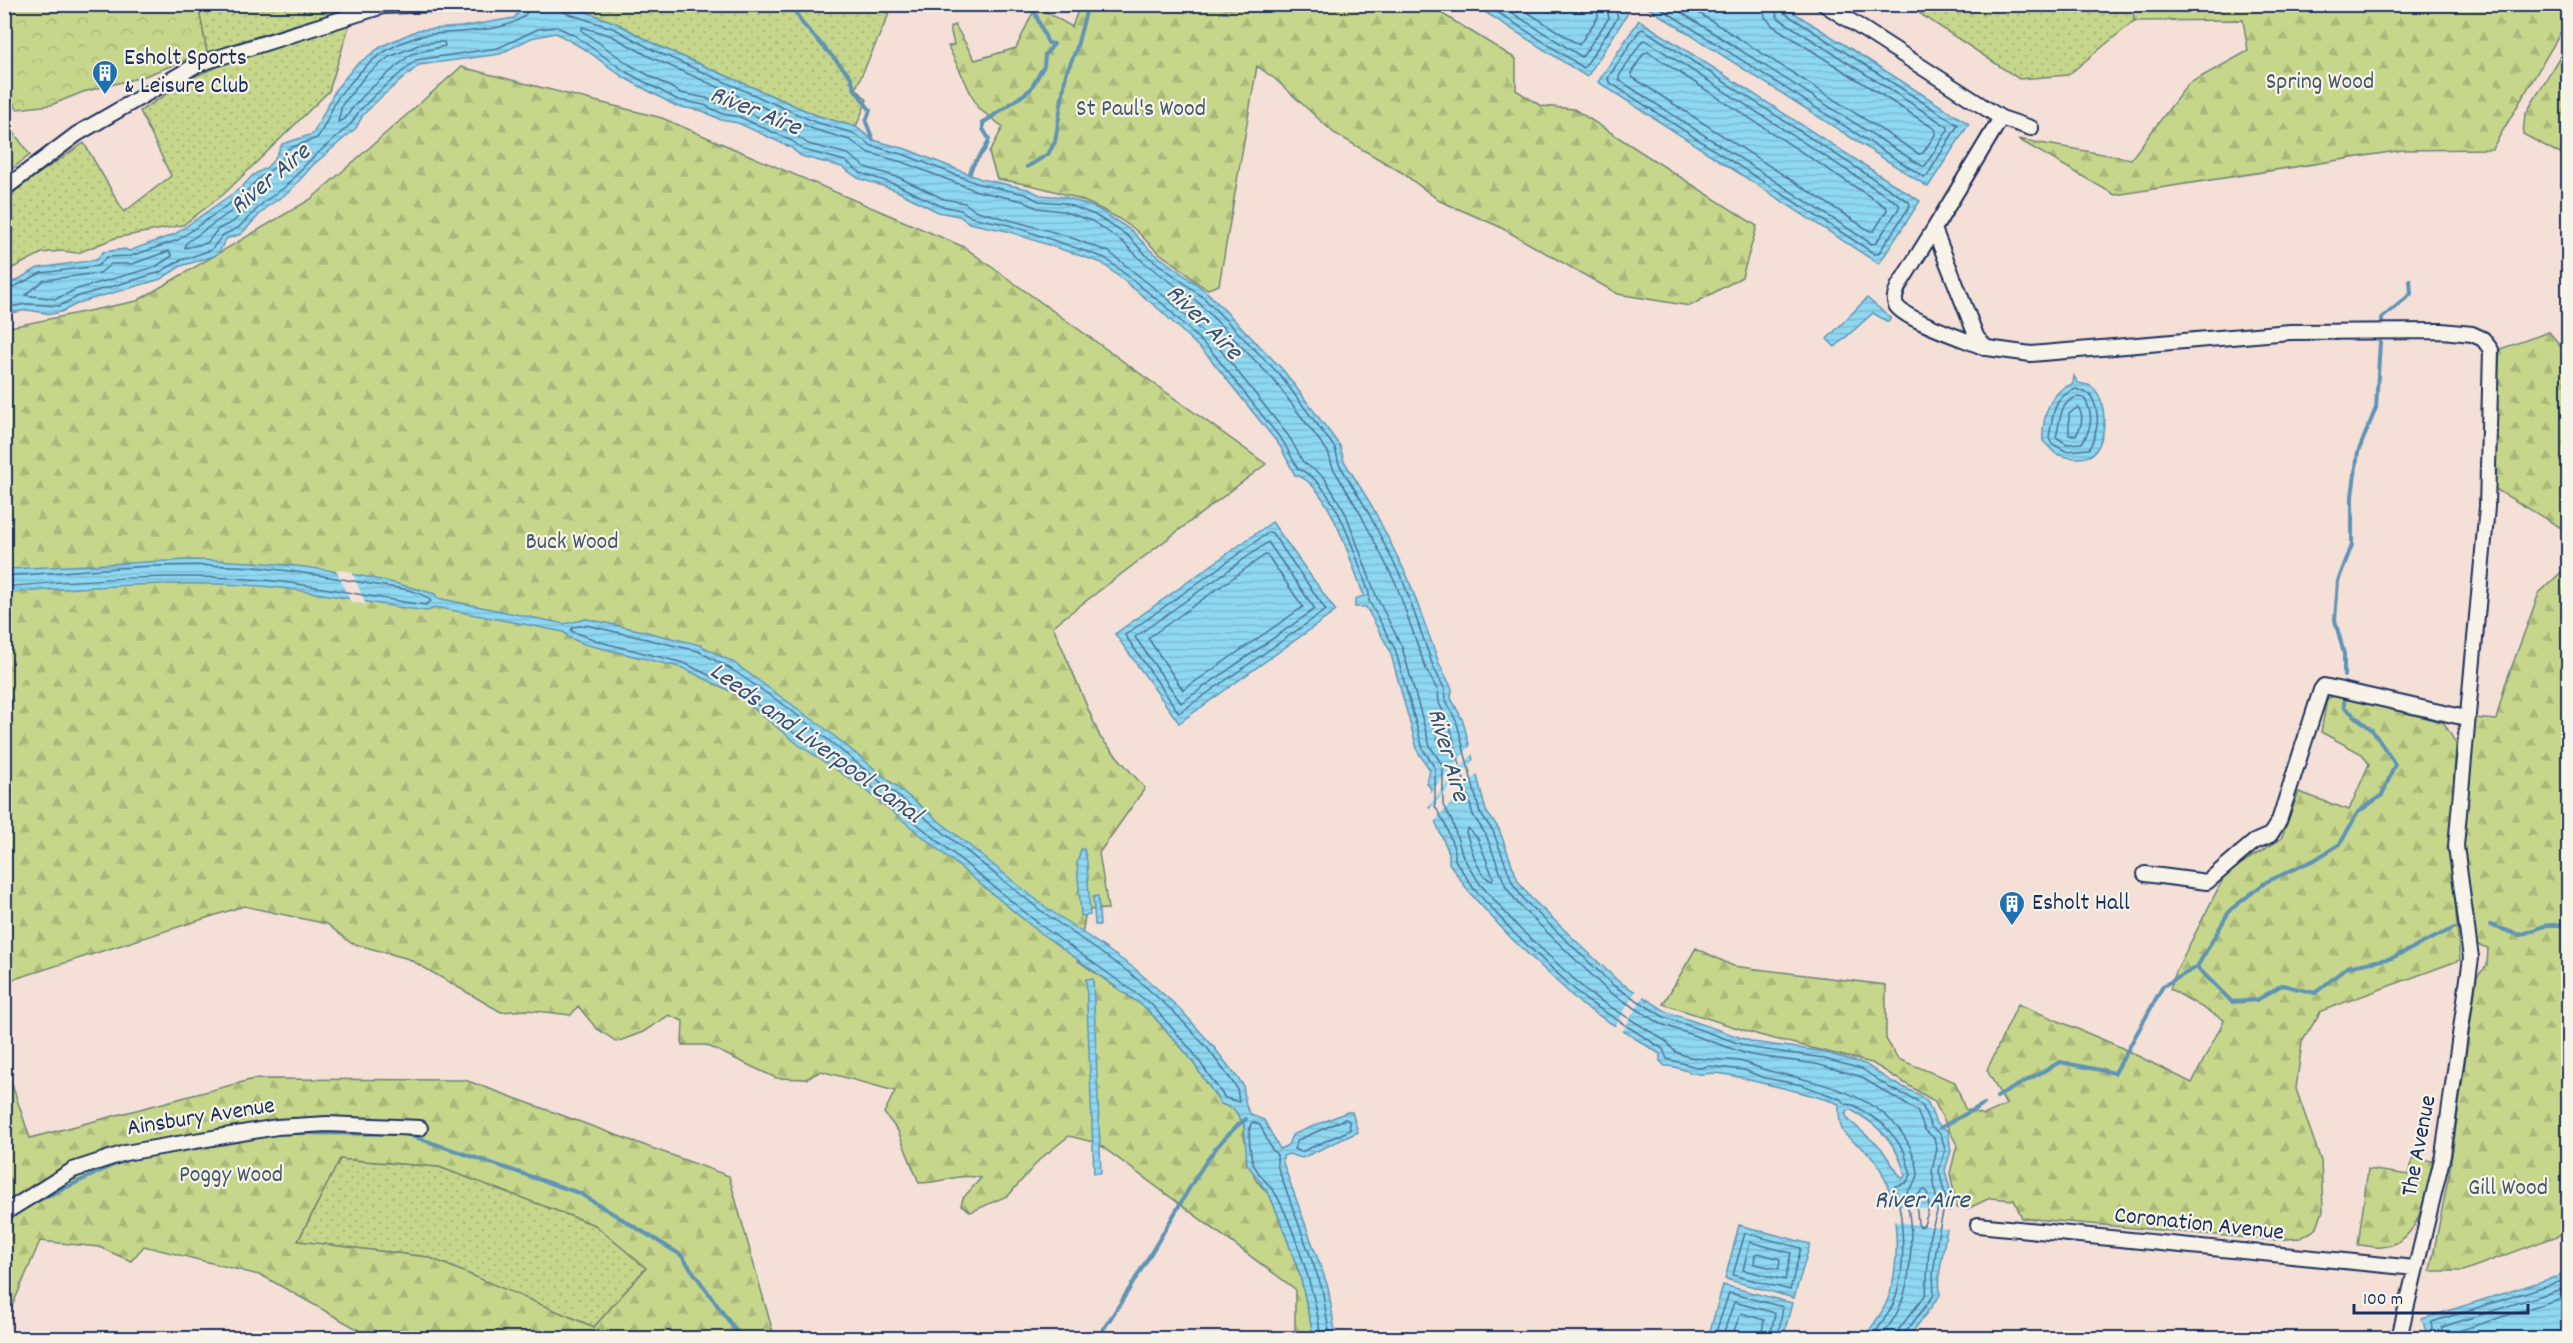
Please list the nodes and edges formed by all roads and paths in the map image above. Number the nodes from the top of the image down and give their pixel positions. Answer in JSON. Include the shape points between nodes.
{"nodes":[{"id":1,"x":437,"y":4,"type":"edge"},
{"id":2,"x":1824,"y":4,"type":"edge"},
{"id":3,"x":2001,"y":117,"type":"junction"},
{"id":4,"x":2031,"y":128,"type":"dead end"},
{"id":5,"x":4,"y":189,"type":"edge"},
{"id":6,"x":1934,"y":229,"type":"junction"},
{"id":7,"x":1987,"y":348,"type":"junction"},
{"id":8,"x":2466,"y":718,"type":"junction"},
{"id":9,"x":2145,"y":873,"type":"dead end"},
{"id":10,"x":420,"y":1128,"type":"dead end"},
{"id":11,"x":4,"y":1213,"type":"edge"},
{"id":12,"x":1978,"y":1225,"type":"dead end"},
{"id":13,"x":2415,"y":1268,"type":"junction"},
{"id":14,"x":2399,"y":1338,"type":"edge"}],
"edges":[{"from":1,"to":5,"type":"street","via":[[383,6],[198,64],[77,134]]},
{"from":2,"to":3,"type":"street"},
{"from":3,"to":4,"type":"street"},
{"from":3,"to":6,"type":"street"},
{"from":6,"to":7,"type":"street","via":[[1977,338]]},
{"from":6,"to":7,"type":"street","name":"The Avenue","via":[[1898,287],[1896,304],[1908,315]]},
{"from":7,"to":8,"type":"street","name":"The Avenue","via":[[2031,354],[2290,332],[2464,332],[2483,339],[2492,357],[2487,507]]},
{"from":8,"to":9,"type":"street","via":[[2324,686],[2279,821],[2270,836],[2254,842],[2207,882]]},
{"from":8,"to":13,"type":"street","name":"The Avenue","via":[[2456,846],[2472,958],[2443,1155]]},
{"from":10,"to":11,"type":"street","name":"Ainsbury Avenue","via":[[327,1124],[277,1127],[125,1153],[73,1170]]},
{"from":12,"to":13,"type":"street","name":"Coronation Avenue"},
{"from":13,"to":14,"type":"street","name":"The Avenue"}]}
